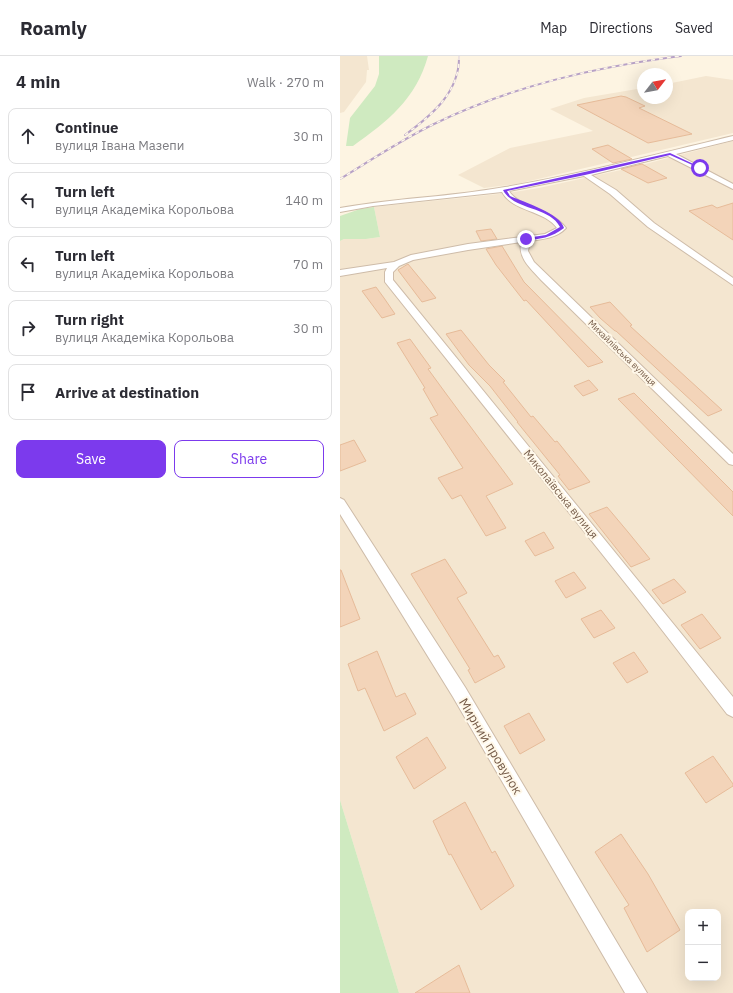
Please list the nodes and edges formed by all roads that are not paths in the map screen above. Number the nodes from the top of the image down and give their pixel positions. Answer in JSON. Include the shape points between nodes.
{"nodes":[{"id":1,"x":733,"y":138,"type":"edge"},
{"id":2,"x":670,"y":154,"type":"junction"},
{"id":3,"x":585,"y":174,"type":"junction"},
{"id":4,"x":733,"y":187,"type":"edge"},
{"id":5,"x":504,"y":190,"type":"junction"},
{"id":6,"x":340,"y":210,"type":"edge"},
{"id":7,"x":526,"y":239,"type":"junction"},
{"id":8,"x":396,"y":264,"type":"junction"},
{"id":9,"x":340,"y":273,"type":"edge"},
{"id":10,"x":733,"y":282,"type":"edge"},
{"id":11,"x":733,"y":461,"type":"edge"},
{"id":12,"x":340,"y":502,"type":"edge"},
{"id":13,"x":733,"y":709,"type":"edge"},
{"id":14,"x":637,"y":993,"type":"edge"}],
"edges":[{"from":1,"to":2,"type":"street"},
{"from":2,"to":3,"type":"street"},
{"from":2,"to":4,"type":"street"},
{"from":3,"to":5,"type":"street"},
{"from":3,"to":10,"type":"street","via":[[612,192],[651,225]]},
{"from":5,"to":6,"type":"street"},
{"from":5,"to":7,"type":"street","via":[[508,197],[550,215],[559,221],[562,228],[547,236]]},
{"from":7,"to":8,"type":"street","via":[[468,247],[411,258]]},
{"from":7,"to":11,"type":"street","name":"Михайлівська вулиця","via":[[524,251],[539,273]]},
{"from":8,"to":9,"type":"street"},
{"from":8,"to":13,"type":"street","name":"Миколаївська вулиця","via":[[389,272],[388,280]]},
{"from":12,"to":14,"type":"street","name":"Мирний провулок","via":[[459,692]]}]}
